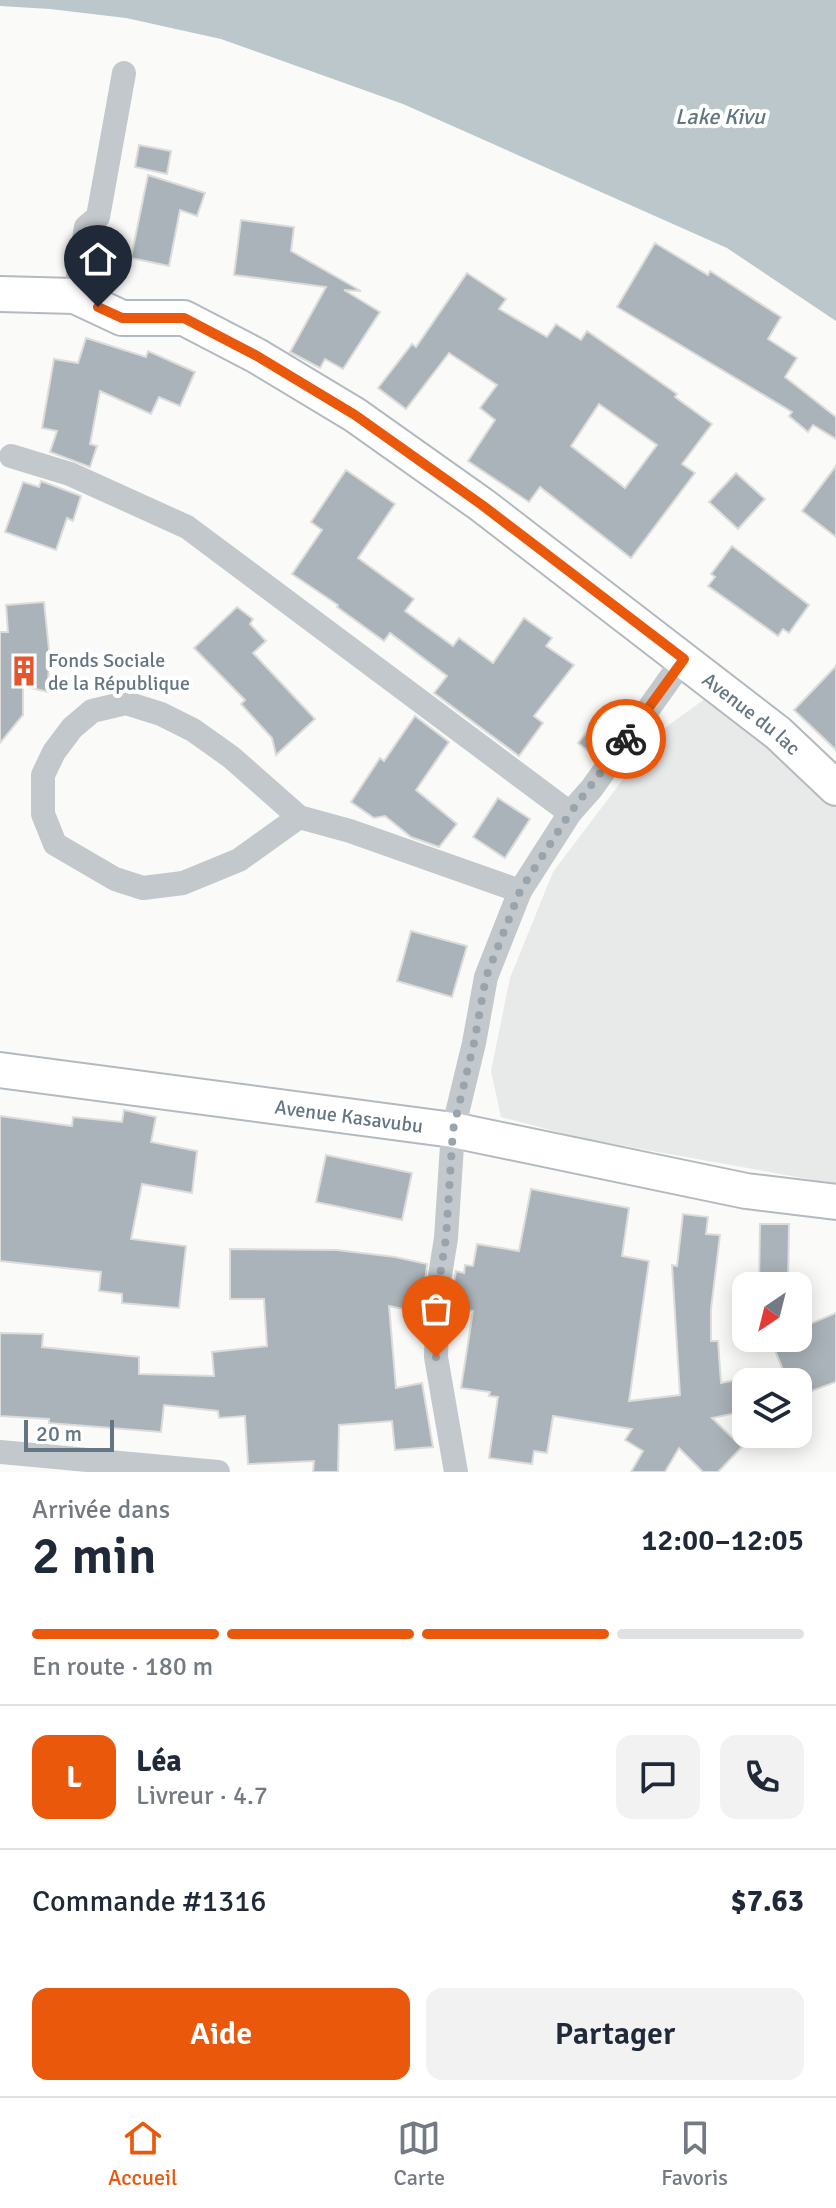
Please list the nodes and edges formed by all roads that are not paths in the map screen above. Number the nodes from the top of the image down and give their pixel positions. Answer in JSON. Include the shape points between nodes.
{"nodes":[{"id":1,"x":124,"y":73,"type":"dead end"},
{"id":2,"x":0,"y":294,"type":"edge"},
{"id":3,"x":75,"y":296,"type":"junction"},
{"id":4,"x":11,"y":456,"type":"dead end"},
{"id":5,"x":684,"y":659,"type":"junction"},
{"id":6,"x":836,"y":788,"type":"edge"},
{"id":7,"x":570,"y":813,"type":"junction"},
{"id":8,"x":299,"y":817,"type":"junction"},
{"id":9,"x":520,"y":891,"type":"junction"},
{"id":10,"x":0,"y":1070,"type":"edge"},
{"id":11,"x":453,"y":1130,"type":"junction"},
{"id":12,"x":836,"y":1202,"type":"edge"},
{"id":13,"x":0,"y":1452,"type":"edge"},
{"id":14,"x":218,"y":1472,"type":"edge"},
{"id":15,"x":456,"y":1472,"type":"edge"}],
"edges":[{"from":1,"to":3,"type":"street","via":[[98,217],[86,227]]},
{"from":2,"to":3,"type":"street","name":"Avenue du lac"},
{"from":3,"to":5,"type":"street","name":"Avenue du lac","via":[[122,318],[184,318],[355,415]]},
{"from":4,"to":7,"type":"street","via":[[70,474],[187,527]]},
{"from":5,"to":6,"type":"street","name":"Avenue du lac","via":[[778,733]]},
{"from":5,"to":7,"type":"street"},
{"from":7,"to":9,"type":"street"},
{"from":8,"to":8,"type":"street","via":[[193,730],[126,703],[92,711],[72,728],[43,775],[43,814],[55,844],[115,879],[143,888],[183,883],[239,860]]},
{"from":8,"to":9,"type":"street"},
{"from":9,"to":11,"type":"street","via":[[486,977]]},
{"from":10,"to":11,"type":"street","name":"Avenue Kasavubu"},
{"from":11,"to":12,"type":"street","name":"Avenue Kasavubu","via":[[746,1191]]},
{"from":11,"to":15,"type":"street","via":[[436,1357]]},
{"from":13,"to":14,"type":"street"}]}
